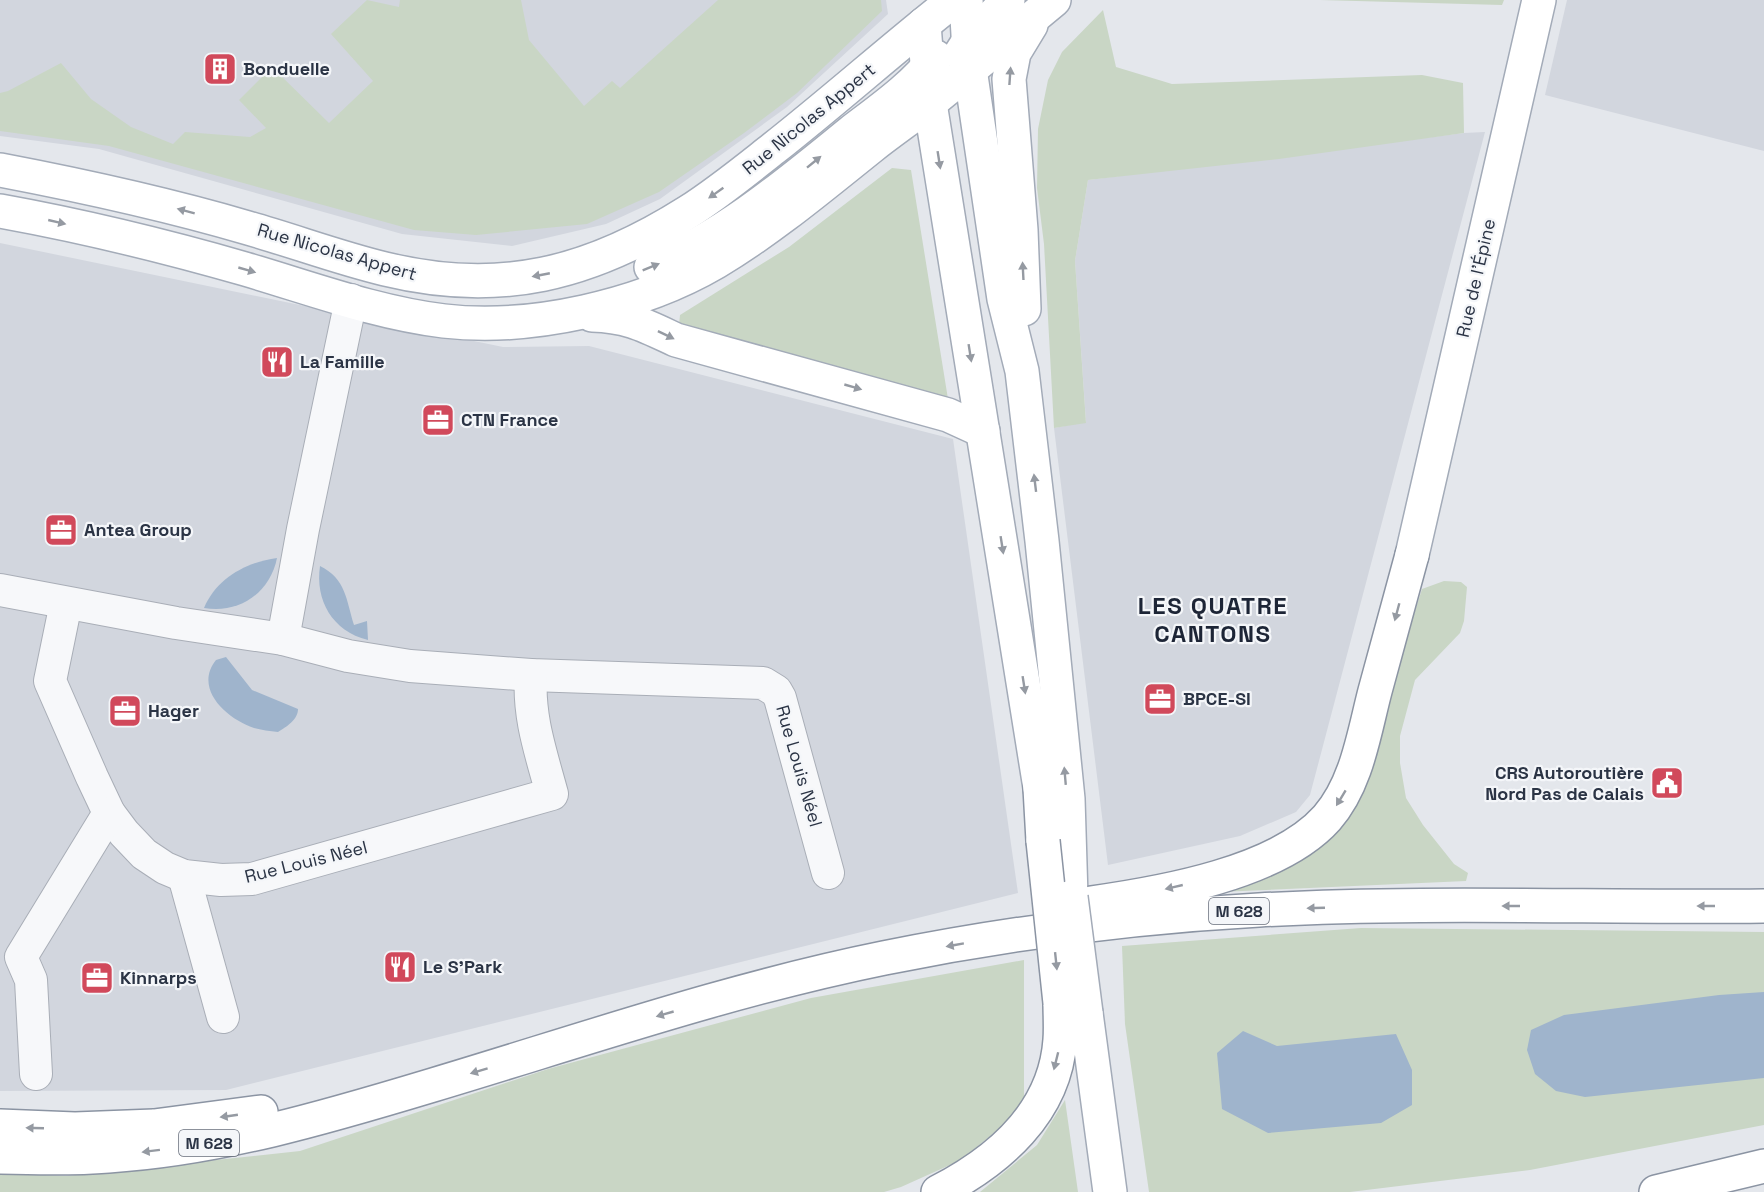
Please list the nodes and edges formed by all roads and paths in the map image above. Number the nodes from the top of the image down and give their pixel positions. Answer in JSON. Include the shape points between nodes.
{"nodes":[{"id":1,"x":954,"y":0,"type":"edge"},
{"id":2,"x":964,"y":0,"type":"edge"},
{"id":3,"x":1008,"y":0,"type":"edge"},
{"id":4,"x":1054,"y":0,"type":"edge"},
{"id":5,"x":1539,"y":0,"type":"edge"},
{"id":6,"x":923,"y":12,"type":"edge"},
{"id":7,"x":969,"y":56,"type":"junction"},
{"id":8,"x":927,"y":68,"type":"junction"},
{"id":9,"x":930,"y":103,"type":"junction"},
{"id":10,"x":0,"y":170,"type":"edge"},
{"id":11,"x":0,"y":211,"type":"edge"},
{"id":12,"x":351,"y":300,"type":"junction"},
{"id":13,"x":569,"y":314,"type":"junction"},
{"id":14,"x":410,"y":315,"type":"junction"},
{"id":15,"x":1022,"y":371,"type":"junction"},
{"id":16,"x":983,"y":431,"type":"junction"},
{"id":17,"x":0,"y":590,"type":"edge"},
{"id":18,"x":66,"y":603,"type":"junction"},
{"id":19,"x":283,"y":639,"type":"junction"},
{"id":20,"x":531,"y":675,"type":"junction"},
{"id":21,"x":109,"y":813,"type":"junction"},
{"id":22,"x":1055,"y":836,"type":"junction"},
{"id":23,"x":828,"y":873,"type":"dead end"},
{"id":24,"x":184,"y":876,"type":"junction"},
{"id":25,"x":1764,"y":906,"type":"edge"},
{"id":26,"x":722,"y":997,"type":"junction"},
{"id":27,"x":1073,"y":1008,"type":"junction"},
{"id":28,"x":223,"y":1017,"type":"dead end"},
{"id":29,"x":36,"y":1074,"type":"dead end"},
{"id":30,"x":412,"y":1092,"type":"junction"},
{"id":31,"x":0,"y":1126,"type":"edge"},
{"id":32,"x":0,"y":1157,"type":"edge"},
{"id":33,"x":1764,"y":1166,"type":"edge"},
{"id":34,"x":1108,"y":1179,"type":"edge"},
{"id":35,"x":938,"y":1192,"type":"edge"},
{"id":36,"x":1656,"y":1192,"type":"edge"}],
"edges":[{"from":1,"to":6,"type":"main road","name":"Rue Nicolas Appert"},
{"from":2,"to":7,"type":"main road"},
{"from":2,"to":8,"type":"main road","name":"Rue Nicolas Appert","via":[[954,28]]},
{"from":3,"to":7,"type":"main road"},
{"from":4,"to":7,"type":"main road"},
{"from":15,"to":4,"type":"main road","one_way":true,"via":[[1025,317],[1009,72],[1022,37]]},
{"from":5,"to":26,"type":"main road","name":"Rue de l'Épine","one_way":true,"via":[[1412,555],[1359,750],[1337,805],[1322,823],[1290,847],[1220,876],[1126,898],[939,926],[877,941]]},
{"from":6,"to":8,"type":"main road"},
{"from":6,"to":10,"type":"main road","name":"Rue Nicolas Appert","one_way":true,"via":[[792,134],[691,210],[600,258],[527,278],[452,280],[384,269],[165,205]]},
{"from":7,"to":9,"type":"main road","name":"Rue Nicolas Appert"},
{"from":7,"to":15,"type":"main road","via":[[1004,299]]},
{"from":8,"to":9,"type":"main road"},
{"from":14,"to":8,"type":"main road","name":"Rue Nicolas Appert","one_way":true,"via":[[461,317],[551,301],[667,261],[735,223]]},
{"from":9,"to":13,"type":"main road","name":"Rue Nicolas Appert","via":[[714,263],[629,299]]},
{"from":9,"to":16,"type":"main road","one_way":true},
{"from":11,"to":12,"type":"main road","name":"Rue Nicolas Appert","one_way":true,"via":[[150,243]]},
{"from":12,"to":14,"type":"main road","name":"Rue Nicolas Appert"},
{"from":12,"to":19,"type":"street"},
{"from":13,"to":14,"type":"main road","name":"Rue Nicolas Appert","via":[[481,323]]},
{"from":13,"to":16,"type":"main road","one_way":true,"via":[[641,322],[676,340],[948,415]]},
{"from":22,"to":15,"type":"main road","one_way":true,"via":[[1046,583]]},
{"from":16,"to":22,"type":"main road","one_way":true,"via":[[1040,788]]},
{"from":17,"to":18,"type":"street","name":"Rue Louis Néel"},
{"from":18,"to":19,"type":"street","name":"Rue Louis Néel"},
{"from":18,"to":21,"type":"street","name":"Rue Louis Néel","via":[[50,681]]},
{"from":19,"to":20,"type":"street","name":"Rue Louis Néel","via":[[348,656],[410,666]]},
{"from":20,"to":23,"type":"street","name":"Rue Louis Néel","via":[[756,682],[770,686],[780,698]]},
{"from":20,"to":24,"type":"street","name":"Rue Louis Néel","via":[[536,734],[552,794],[252,879]]},
{"from":21,"to":24,"type":"street","name":"Rue Louis Néel","via":[[144,854]]},
{"from":21,"to":29,"type":"street","via":[[21,957],[31,980]]},
{"from":22,"to":27,"type":"main road","one_way":true,"bridge":true},
{"from":22,"to":27,"type":"main road","bridge":true,"via":[[1071,897]]},
{"from":24,"to":28,"type":"street"},
{"from":25,"to":26,"type":"main road","number":"M 628","one_way":true,"via":[[1368,907],[1173,915],[1071,926],[928,950]]},
{"from":26,"to":30,"type":"main road","number":"M 628","one_way":true},
{"from":27,"to":34,"type":"main road"},
{"from":27,"to":35,"type":"main road","one_way":true,"via":[[1033,1116],[995,1156]]},
{"from":30,"to":31,"type":"main road","number":"M 628","one_way":true,"via":[[153,1126]]},
{"from":30,"to":32,"type":"main road","number":"M 628","one_way":true,"via":[[299,1124],[185,1147],[109,1156]]},
{"from":33,"to":36,"type":"main road"}]}
